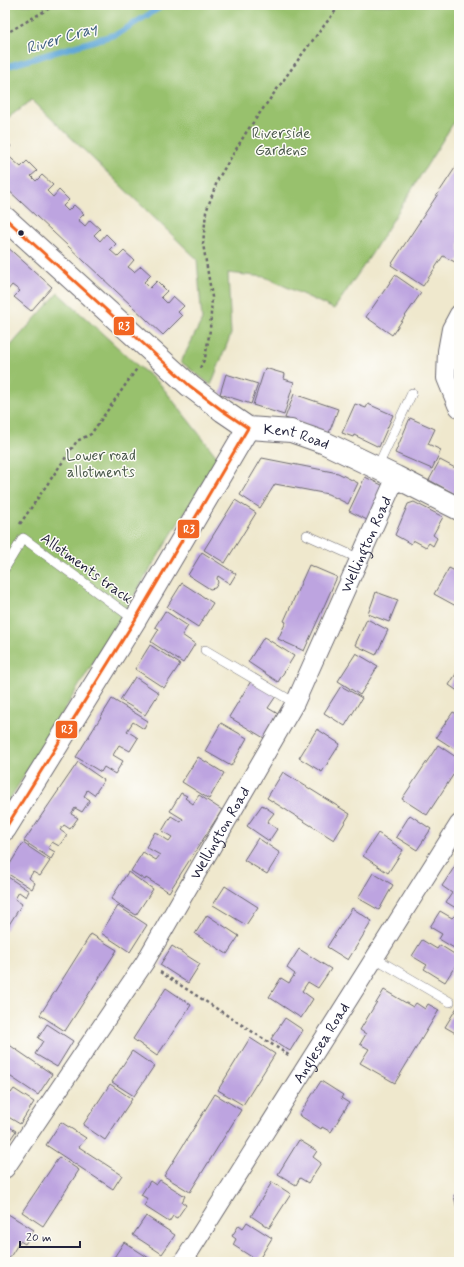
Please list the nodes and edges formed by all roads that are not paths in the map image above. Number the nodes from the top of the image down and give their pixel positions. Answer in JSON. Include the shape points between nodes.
{"nodes":[{"id":1,"x":5,"y":218,"type":"edge"},
{"id":2,"x":459,"y":314,"type":"edge"},
{"id":3,"x":412,"y":393,"type":"dead end"},
{"id":4,"x":459,"y":408,"type":"edge"},
{"id":5,"x":248,"y":428,"type":"junction"},
{"id":6,"x":377,"y":468,"type":"junction"},
{"id":7,"x":396,"y":477,"type":"junction"},
{"id":8,"x":459,"y":510,"type":"edge"},
{"id":9,"x":307,"y":535,"type":"dead end"},
{"id":10,"x":360,"y":559,"type":"junction"},
{"id":11,"x":5,"y":568,"type":"edge"},
{"id":12,"x":135,"y":620,"type":"junction"},
{"id":13,"x":205,"y":650,"type":"dead end"},
{"id":14,"x":295,"y":703,"type":"junction"},
{"id":15,"x":459,"y":824,"type":"edge"},
{"id":16,"x":5,"y":829,"type":"edge"},
{"id":17,"x":375,"y":958,"type":"junction"},
{"id":18,"x":450,"y":1002,"type":"dead end"},
{"id":19,"x":5,"y":1169,"type":"edge"},
{"id":20,"x":183,"y":1262,"type":"edge"}],
"edges":[{"from":1,"to":5,"type":"street","name":"Kent Road","via":[[190,386]]},
{"from":2,"to":4,"type":"street","via":[[450,329],[446,378]]},
{"from":3,"to":6,"type":"lane"},
{"from":5,"to":6,"type":"street","name":"Kent Road","via":[[291,431],[325,443]]},
{"from":5,"to":12,"type":"street"},
{"from":6,"to":7,"type":"street","name":"Kent Road"},
{"from":7,"to":8,"type":"street","name":"Kent Road"},
{"from":7,"to":10,"type":"street","name":"Wellington Road"},
{"from":9,"to":10,"type":"lane"},
{"from":10,"to":14,"type":"street","name":"Wellington Road"},
{"from":11,"to":12,"type":"lane","name":"Allotments track","via":[[24,538]]},
{"from":12,"to":16,"type":"street"},
{"from":13,"to":14,"type":"lane"},
{"from":14,"to":19,"type":"street","name":"Wellington Road","via":[[145,962]]},
{"from":15,"to":17,"type":"street","name":"Anglesea Road"},
{"from":17,"to":18,"type":"lane"},
{"from":17,"to":20,"type":"street","name":"Anglesea Road"}]}
